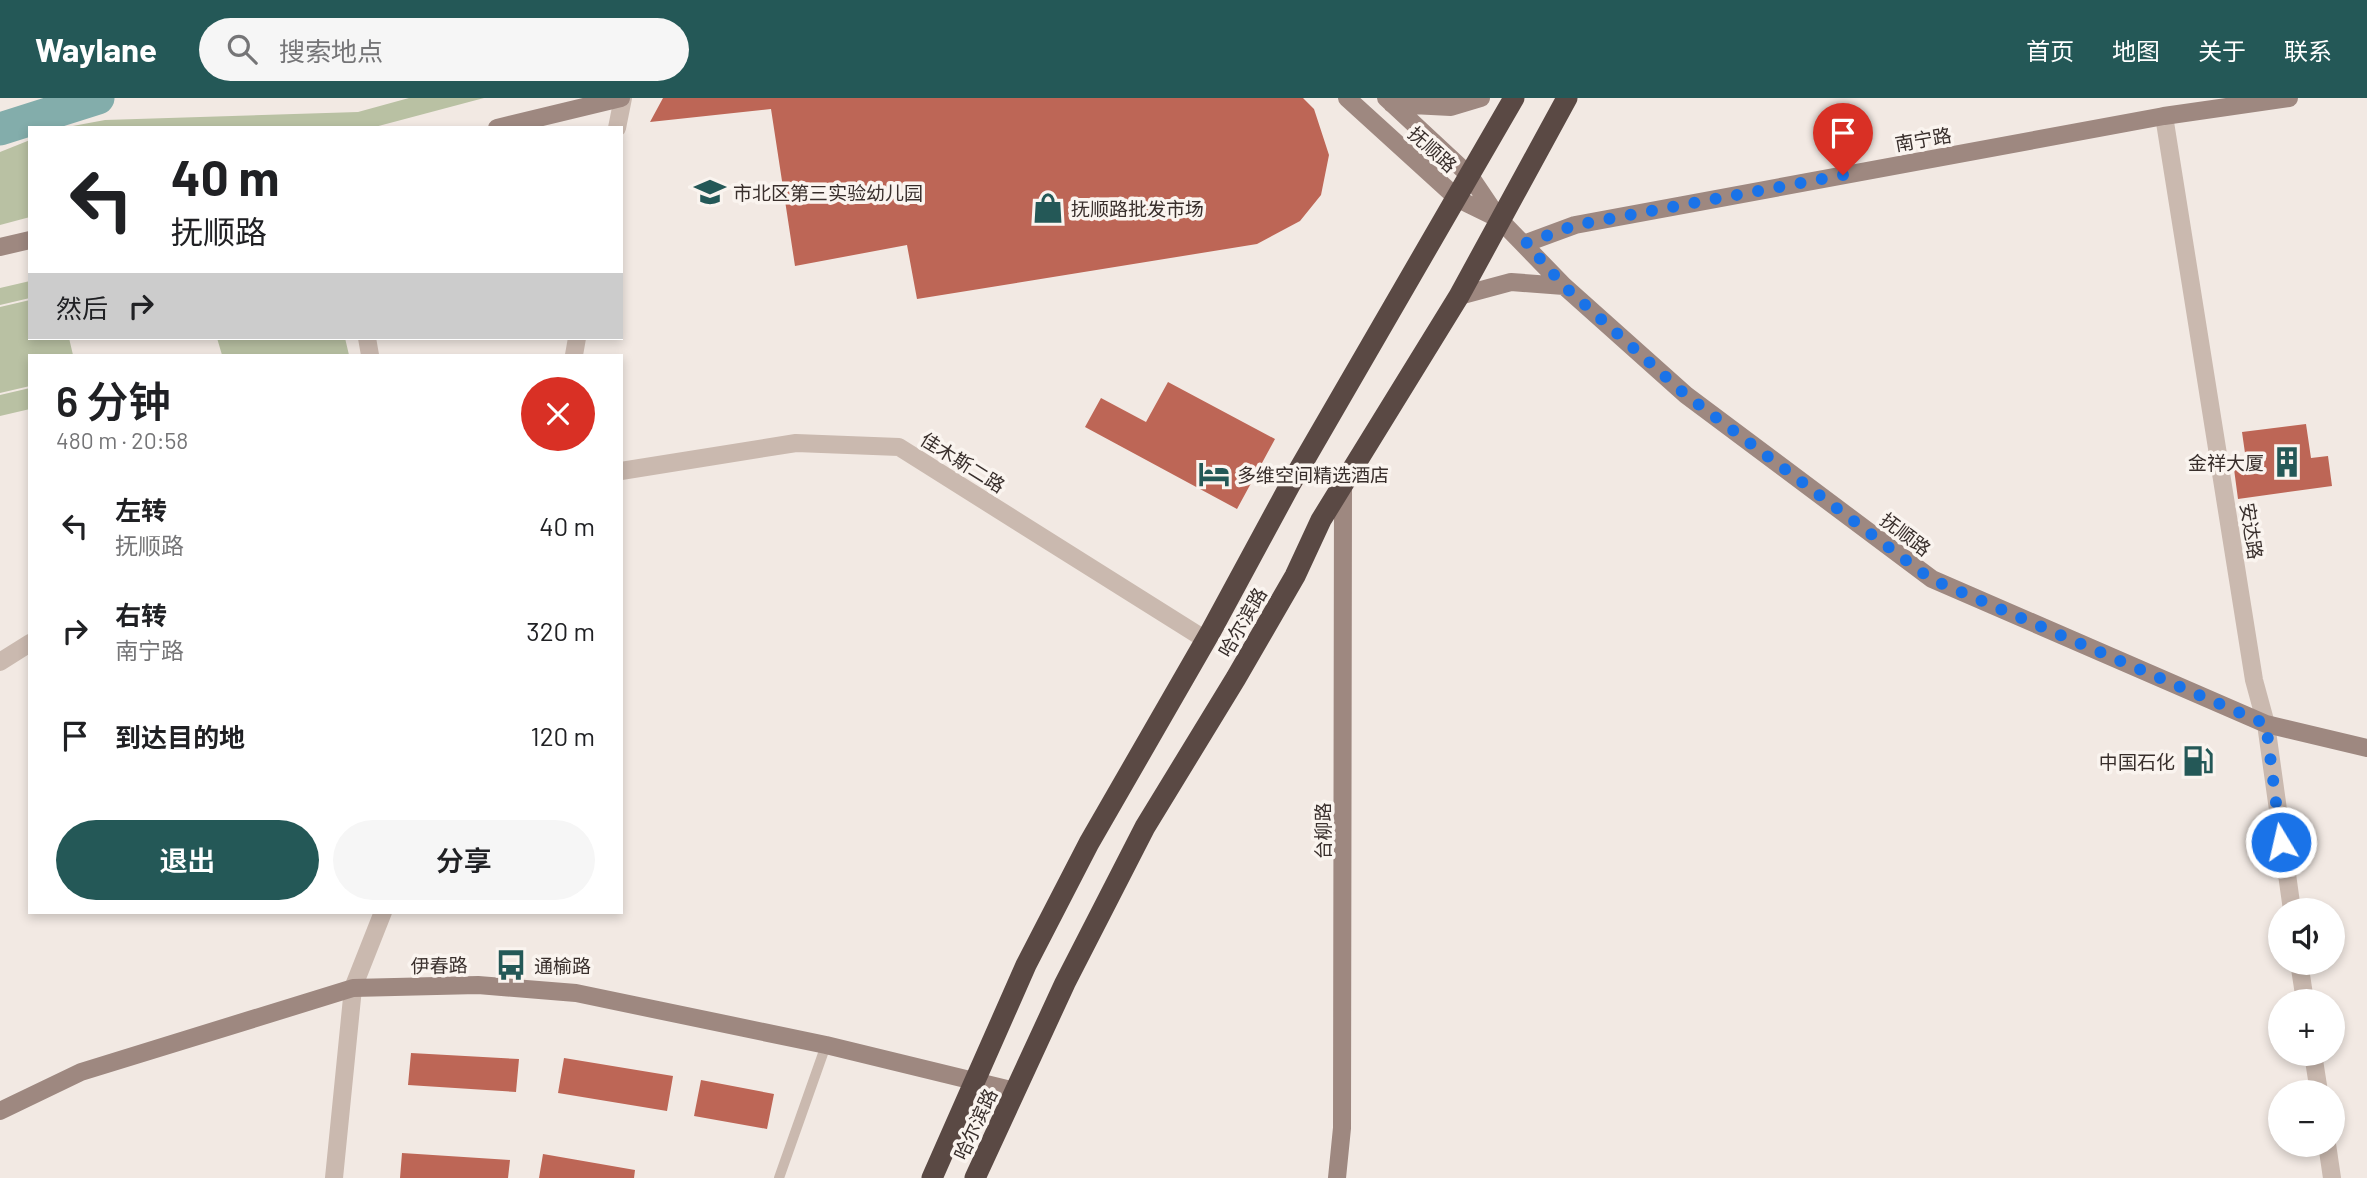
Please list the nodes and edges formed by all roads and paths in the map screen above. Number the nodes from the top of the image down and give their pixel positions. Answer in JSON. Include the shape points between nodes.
{"nodes":[{"id":1,"x":622,"y":98,"type":"edge"},
{"id":2,"x":1347,"y":98,"type":"edge"},
{"id":3,"x":1481,"y":98,"type":"edge"},
{"id":4,"x":1514,"y":98,"type":"edge"},
{"id":5,"x":1567,"y":98,"type":"edge"},
{"id":6,"x":2290,"y":98,"type":"edge"},
{"id":7,"x":1389,"y":101,"type":"edge"},
{"id":8,"x":2164,"y":116,"type":"junction"},
{"id":9,"x":505,"y":126,"type":"edge"},
{"id":10,"x":617,"y":126,"type":"edge"},
{"id":11,"x":1470,"y":176,"type":"junction"},
{"id":12,"x":1458,"y":199,"type":"junction"},
{"id":13,"x":1499,"y":219,"type":"junction"},
{"id":14,"x":28,"y":240,"type":"edge"},
{"id":15,"x":1526,"y":243,"type":"junction"},
{"id":16,"x":0,"y":247,"type":"edge"},
{"id":17,"x":1564,"y":286,"type":"junction"},
{"id":18,"x":1459,"y":296,"type":"junction"},
{"id":19,"x":623,"y":471,"type":"edge"},
{"id":20,"x":1343,"y":485,"type":"junction"},
{"id":21,"x":1206,"y":639,"type":"junction"},
{"id":22,"x":28,"y":644,"type":"edge"},
{"id":23,"x":0,"y":662,"type":"edge"},
{"id":24,"x":2266,"y":724,"type":"junction"},
{"id":25,"x":2367,"y":748,"type":"edge"},
{"id":26,"x":2290,"y":898,"type":"edge"},
{"id":27,"x":382,"y":914,"type":"edge"},
{"id":28,"x":353,"y":988,"type":"junction"},
{"id":29,"x":827,"y":1045,"type":"junction"},
{"id":30,"x":974,"y":1081,"type":"junction"},
{"id":31,"x":1015,"y":1091,"type":"junction"},
{"id":32,"x":0,"y":1111,"type":"edge"},
{"id":33,"x":2329,"y":1157,"type":"edge"},
{"id":34,"x":334,"y":1178,"type":"edge"},
{"id":35,"x":779,"y":1178,"type":"edge"},
{"id":36,"x":932,"y":1178,"type":"edge"},
{"id":37,"x":975,"y":1178,"type":"edge"},
{"id":38,"x":1337,"y":1178,"type":"edge"},
{"id":39,"x":2332,"y":1178,"type":"edge"}],
"edges":[{"from":1,"to":9,"type":"street"},
{"from":1,"to":10,"type":"street"},
{"from":2,"to":12,"type":"street","name":"抚顺路"},
{"from":3,"to":7,"type":"street","via":[[1451,107]]},
{"from":4,"to":11,"type":"highway","name":"哈尔滨路"},
{"from":5,"to":13,"type":"highway","name":"哈尔滨路"},
{"from":6,"to":8,"type":"street","name":"南宁路"},
{"from":7,"to":11,"type":"street","name":"抚顺路"},
{"from":8,"to":15,"type":"street","name":"南宁路","via":[[1576,225]]},
{"from":8,"to":24,"type":"street","name":"安达路","via":[[2254,680]]},
{"from":11,"to":12,"type":"highway","name":"哈尔滨路"},
{"from":11,"to":13,"type":"street","name":"抚顺路"},
{"from":12,"to":13,"type":"street","name":"抚顺路"},
{"from":12,"to":21,"type":"highway","name":"哈尔滨路","via":[[1290,485]]},
{"from":13,"to":15,"type":"street","name":"抚顺路"},
{"from":13,"to":18,"type":"highway","name":"哈尔滨路"},
{"from":14,"to":16,"type":"street"},
{"from":15,"to":17,"type":"street","name":"抚顺路"},
{"from":17,"to":18,"type":"street","via":[[1511,282]]},
{"from":17,"to":24,"type":"street","name":"抚顺路","via":[[1686,395],[1931,579]]},
{"from":18,"to":20,"type":"highway","name":"哈尔滨路"},
{"from":19,"to":21,"type":"street","name":"佳木斯二路","via":[[796,443],[899,447]]},
{"from":20,"to":31,"type":"highway","name":"哈尔滨路","via":[[1236,678],[1144,827]]},
{"from":20,"to":38,"type":"street","name":"台柳路","via":[[1342,1114]]},
{"from":21,"to":30,"type":"highway","name":"哈尔滨路","via":[[1089,843],[1026,965]]},
{"from":22,"to":23,"type":"street"},
{"from":24,"to":25,"type":"street","name":"抚顺路"},
{"from":24,"to":26,"type":"street","name":"安达路"},
{"from":27,"to":28,"type":"street"},
{"from":28,"to":29,"type":"street","name":"伊春路","via":[[478,985],[576,993]]},
{"from":28,"to":32,"type":"street","name":"伊春路","via":[[81,1072]]},
{"from":28,"to":34,"type":"street"},
{"from":29,"to":30,"type":"street","name":"伊春路"},
{"from":29,"to":35,"type":"lane"},
{"from":30,"to":31,"type":"street","name":"伊春路"},
{"from":30,"to":36,"type":"highway","name":"哈尔滨路"},
{"from":31,"to":37,"type":"highway","name":"哈尔滨路"},
{"from":33,"to":39,"type":"street"}]}
